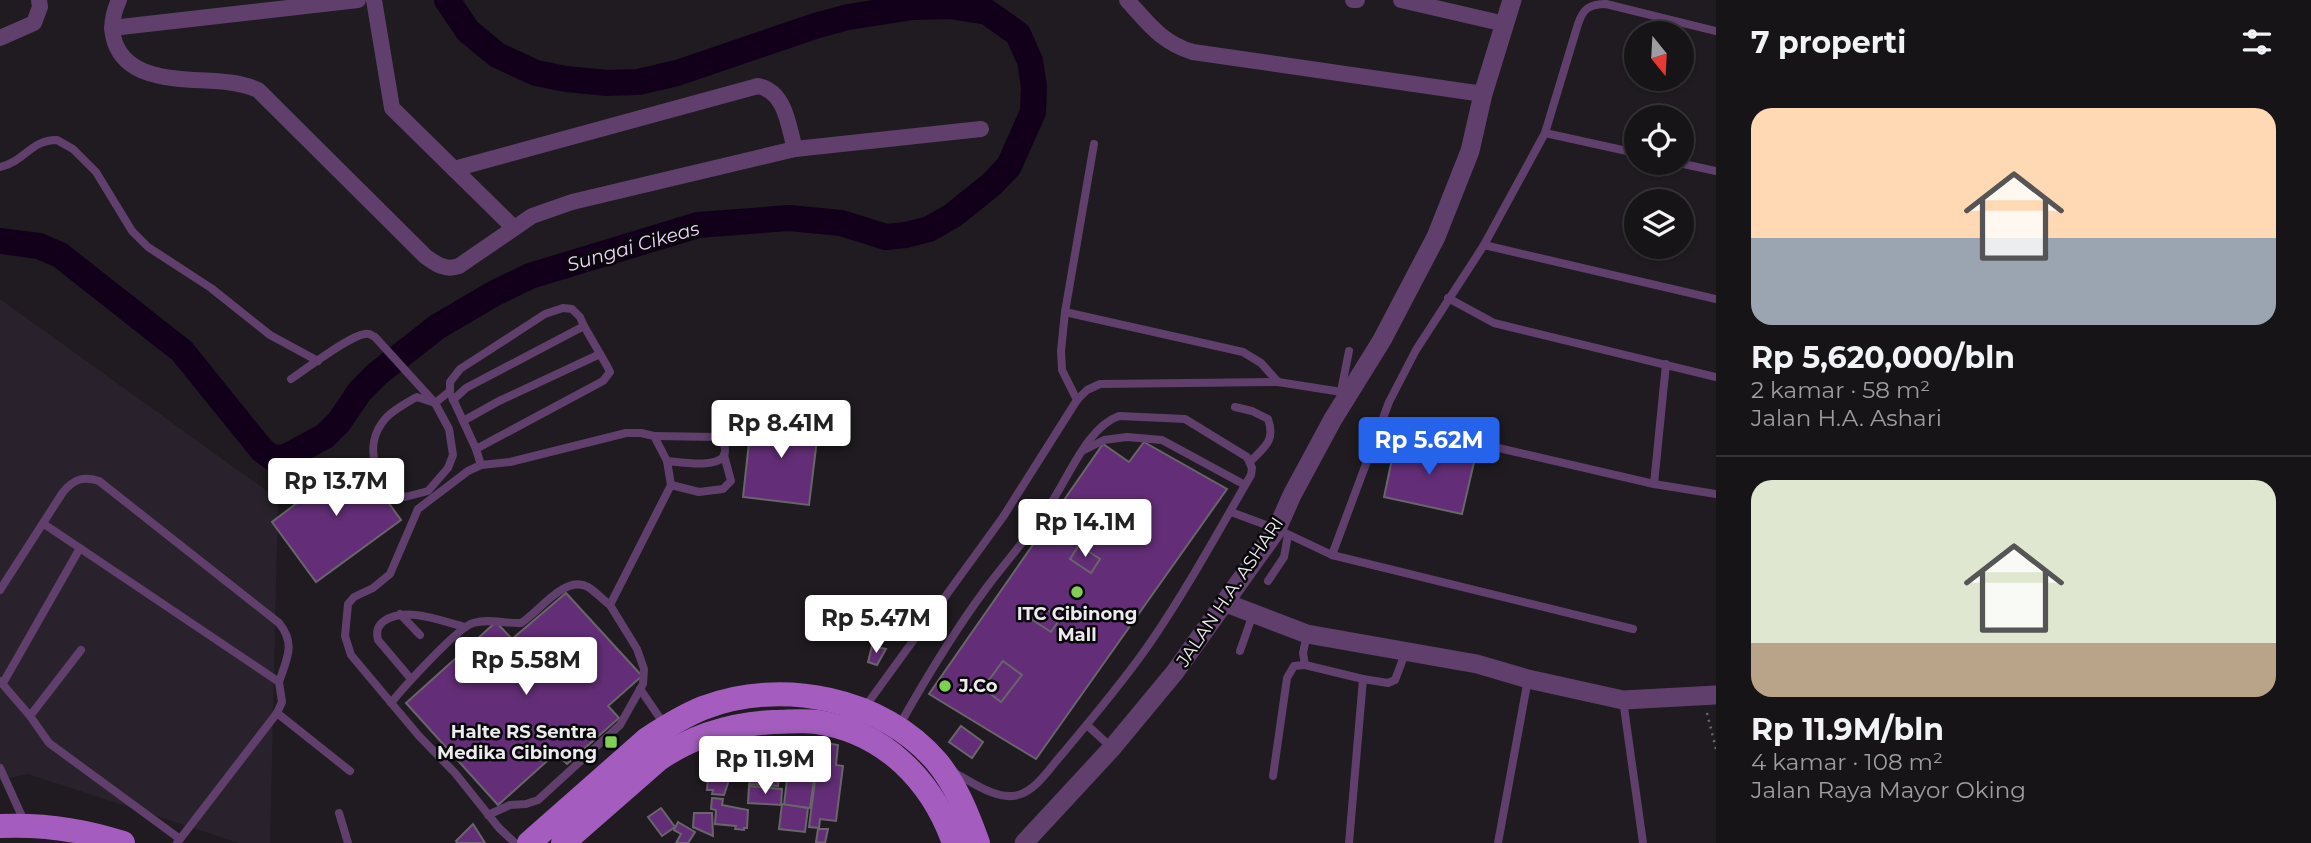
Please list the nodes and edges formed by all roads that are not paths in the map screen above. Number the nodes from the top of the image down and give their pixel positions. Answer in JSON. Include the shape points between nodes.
{"nodes":[{"id":1,"x":39,"y":0,"type":"edge"},
{"id":2,"x":119,"y":0,"type":"edge"},
{"id":3,"x":358,"y":0,"type":"edge"},
{"id":4,"x":374,"y":0,"type":"edge"},
{"id":5,"x":1127,"y":0,"type":"edge"},
{"id":6,"x":1401,"y":0,"type":"edge"},
{"id":7,"x":1512,"y":0,"type":"edge"},
{"id":8,"x":1505,"y":24,"type":"junction"},
{"id":9,"x":112,"y":29,"type":"junction"},
{"id":10,"x":1716,"y":31,"type":"edge"},
{"id":11,"x":0,"y":38,"type":"edge"},
{"id":12,"x":1483,"y":94,"type":"junction"},
{"id":13,"x":981,"y":129,"type":"dead end"},
{"id":14,"x":1545,"y":133,"type":"junction"},
{"id":15,"x":1094,"y":144,"type":"dead end"},
{"id":16,"x":795,"y":149,"type":"junction"},
{"id":17,"x":1624,"y":150,"type":"edge"},
{"id":18,"x":1694,"y":166,"type":"edge"},
{"id":19,"x":0,"y":167,"type":"edge"},
{"id":20,"x":454,"y":169,"type":"junction"},
{"id":21,"x":1716,"y":171,"type":"edge"},
{"id":22,"x":513,"y":227,"type":"junction"},
{"id":23,"x":1484,"y":245,"type":"junction"},
{"id":24,"x":1448,"y":298,"type":"junction"},
{"id":25,"x":1716,"y":299,"type":"edge"},
{"id":26,"x":1065,"y":312,"type":"junction"},
{"id":27,"x":584,"y":326,"type":"junction"},
{"id":28,"x":1349,"y":351,"type":"dead end"},
{"id":29,"x":600,"y":354,"type":"junction"},
{"id":30,"x":318,"y":361,"type":"junction"},
{"id":31,"x":1666,"y":364,"type":"junction"},
{"id":32,"x":1716,"y":377,"type":"edge"},
{"id":33,"x":291,"y":379,"type":"dead end"},
{"id":34,"x":1278,"y":382,"type":"junction"},
{"id":35,"x":1344,"y":392,"type":"junction"},
{"id":36,"x":452,"y":395,"type":"junction"},
{"id":37,"x":1077,"y":400,"type":"junction"},
{"id":38,"x":435,"y":403,"type":"junction"},
{"id":39,"x":1235,"y":407,"type":"dead end"},
{"id":40,"x":463,"y":421,"type":"junction"},
{"id":41,"x":1382,"y":421,"type":"junction"},
{"id":42,"x":654,"y":436,"type":"junction"},
{"id":43,"x":475,"y":449,"type":"junction"},
{"id":44,"x":1083,"y":451,"type":"junction"},
{"id":45,"x":724,"y":455,"type":"junction"},
{"id":46,"x":667,"y":461,"type":"junction"},
{"id":47,"x":1250,"y":462,"type":"junction"},
{"id":48,"x":481,"y":465,"type":"junction"},
{"id":49,"x":1654,"y":484,"type":"junction"},
{"id":50,"x":671,"y":485,"type":"junction"},
{"id":51,"x":1245,"y":485,"type":"junction"},
{"id":52,"x":1716,"y":494,"type":"edge"},
{"id":53,"x":405,"y":497,"type":"junction"},
{"id":54,"x":418,"y":509,"type":"junction"},
{"id":55,"x":1231,"y":512,"type":"junction"},
{"id":56,"x":44,"y":524,"type":"junction"},
{"id":57,"x":1283,"y":532,"type":"junction"},
{"id":58,"x":80,"y":548,"type":"junction"},
{"id":59,"x":1332,"y":555,"type":"junction"},
{"id":60,"x":1268,"y":581,"type":"dead end"},
{"id":61,"x":0,"y":590,"type":"edge"},
{"id":62,"x":1226,"y":603,"type":"junction"},
{"id":63,"x":610,"y":605,"type":"junction"},
{"id":64,"x":400,"y":614,"type":"junction"},
{"id":65,"x":1253,"y":614,"type":"junction"},
{"id":66,"x":465,"y":627,"type":"junction"},
{"id":67,"x":1633,"y":629,"type":"dead end"},
{"id":68,"x":1307,"y":634,"type":"junction"},
{"id":69,"x":420,"y":635,"type":"dead end"},
{"id":70,"x":81,"y":650,"type":"dead end"},
{"id":71,"x":1406,"y":651,"type":"junction"},
{"id":72,"x":1240,"y":652,"type":"dead end"},
{"id":73,"x":1305,"y":665,"type":"junction"},
{"id":74,"x":411,"y":679,"type":"junction"},
{"id":75,"x":1363,"y":679,"type":"junction"},
{"id":76,"x":1528,"y":679,"type":"junction"},
{"id":77,"x":1,"y":682,"type":"edge"},
{"id":78,"x":279,"y":682,"type":"junction"},
{"id":79,"x":640,"y":689,"type":"junction"},
{"id":80,"x":1710,"y":696,"type":"edge"},
{"id":81,"x":1623,"y":700,"type":"junction"},
{"id":82,"x":391,"y":703,"type":"junction"},
{"id":83,"x":863,"y":710,"type":"junction"},
{"id":84,"x":277,"y":713,"type":"junction"},
{"id":85,"x":30,"y":716,"type":"junction"},
{"id":86,"x":895,"y":725,"type":"junction"},
{"id":87,"x":1087,"y":725,"type":"junction"},
{"id":88,"x":666,"y":727,"type":"junction"},
{"id":89,"x":1112,"y":748,"type":"junction"},
{"id":90,"x":940,"y":765,"type":"junction"},
{"id":91,"x":0,"y":768,"type":"edge"},
{"id":92,"x":350,"y":771,"type":"dead end"},
{"id":93,"x":1273,"y":776,"type":"dead end"},
{"id":94,"x":2,"y":780,"type":"edge"},
{"id":95,"x":339,"y":813,"type":"dead end"},
{"id":96,"x":488,"y":815,"type":"junction"},
{"id":97,"x":26,"y":825,"type":"junction"},
{"id":98,"x":0,"y":826,"type":"edge"},
{"id":99,"x":179,"y":841,"type":"edge"},
{"id":100,"x":123,"y":843,"type":"edge"},
{"id":101,"x":348,"y":843,"type":"edge"},
{"id":102,"x":515,"y":843,"type":"edge"},
{"id":103,"x":529,"y":843,"type":"edge"},
{"id":104,"x":563,"y":843,"type":"edge"},
{"id":105,"x":954,"y":843,"type":"edge"},
{"id":106,"x":978,"y":843,"type":"edge"},
{"id":107,"x":1024,"y":843,"type":"edge"},
{"id":108,"x":1349,"y":843,"type":"edge"},
{"id":109,"x":1498,"y":843,"type":"edge"},
{"id":110,"x":1643,"y":843,"type":"edge"}],
"edges":[{"from":1,"to":11,"type":"street","via":[[34,23]]},
{"from":2,"to":9,"type":"street"},
{"from":3,"to":9,"type":"street"},
{"from":4,"to":20,"type":"street","via":[[392,108]]},
{"from":5,"to":12,"type":"street","via":[[1164,40],[1194,52]]},
{"from":6,"to":8,"type":"street"},
{"from":7,"to":8,"type":"street","name":"JALAN H.A. ASHARI"},
{"from":8,"to":12,"type":"street","name":"JALAN H.A. ASHARI"},
{"from":9,"to":22,"type":"street","via":[[121,55],[139,69],[258,90],[425,256],[442,267],[458,266]]},
{"from":10,"to":14,"type":"lane","via":[[1606,4],[1586,8]]},
{"from":12,"to":35,"type":"street","name":"JALAN H.A. ASHARI","via":[[1470,151],[1436,237],[1382,340]]},
{"from":13,"to":16,"type":"street"},
{"from":14,"to":17,"type":"lane"},
{"from":14,"to":23,"type":"lane"},
{"from":15,"to":26,"type":"lane"},
{"from":16,"to":20,"type":"street","via":[[781,101],[758,86]]},
{"from":16,"to":22,"type":"street","via":[[572,202]]},
{"from":18,"to":21,"type":"lane"},
{"from":19,"to":30,"type":"lane","via":[[11,165],[39,142],[57,139],[96,172],[132,232],[148,247],[271,335]]},
{"from":20,"to":22,"type":"street"},
{"from":23,"to":24,"type":"lane"},
{"from":23,"to":25,"type":"lane"},
{"from":24,"to":31,"type":"lane","via":[[1494,323]]},
{"from":24,"to":41,"type":"lane","via":[[1401,378]]},
{"from":26,"to":34,"type":"lane","via":[[1243,352]]},
{"from":26,"to":37,"type":"lane","via":[[1060,359]]},
{"from":27,"to":29,"type":"lane"},
{"from":27,"to":36,"type":"lane"},
{"from":27,"to":36,"type":"lane","via":[[572,309],[545,314],[460,369],[450,382]]},
{"from":28,"to":35,"type":"lane"},
{"from":29,"to":40,"type":"lane"},
{"from":29,"to":43,"type":"lane","via":[[610,372],[603,381]]},
{"from":30,"to":33,"type":"lane"},
{"from":30,"to":38,"type":"lane","via":[[368,333]]},
{"from":31,"to":32,"type":"lane"},
{"from":31,"to":49,"type":"lane"},
{"from":34,"to":35,"type":"lane"},
{"from":34,"to":37,"type":"lane","via":[[1100,384]]},
{"from":35,"to":57,"type":"street","name":"JALAN H.A. ASHARI","via":[[1292,495]]},
{"from":36,"to":38,"type":"lane"},
{"from":36,"to":40,"type":"lane"},
{"from":37,"to":83,"type":"lane","via":[[1003,517]]},
{"from":38,"to":53,"type":"lane","via":[[449,429],[453,455],[428,491]]},
{"from":38,"to":53,"type":"lane","via":[[417,397],[386,418],[375,434],[373,461],[379,474]]},
{"from":39,"to":47,"type":"lane","via":[[1268,419],[1272,430],[1270,441]]},
{"from":40,"to":43,"type":"lane"},
{"from":41,"to":49,"type":"lane"},
{"from":41,"to":59,"type":"lane"},
{"from":42,"to":45,"type":"lane","via":[[720,438]]},
{"from":42,"to":46,"type":"lane"},
{"from":42,"to":48,"type":"lane","via":[[625,433]]},
{"from":43,"to":48,"type":"lane"},
{"from":44,"to":47,"type":"lane","via":[[1110,419],[1173,417],[1198,426]]},
{"from":44,"to":51,"type":"lane","via":[[1104,440],[1162,440]]},
{"from":44,"to":86,"type":"lane","via":[[1049,508],[986,589]]},
{"from":45,"to":46,"type":"lane","via":[[712,464]]},
{"from":45,"to":50,"type":"lane","via":[[731,481],[723,489],[699,492]]},
{"from":46,"to":50,"type":"lane"},
{"from":47,"to":51,"type":"lane","via":[[1251,475]]},
{"from":48,"to":54,"type":"lane"},
{"from":49,"to":52,"type":"lane"},
{"from":50,"to":63,"type":"lane"},
{"from":51,"to":55,"type":"lane"},
{"from":53,"to":54,"type":"lane"},
{"from":54,"to":82,"type":"lane","via":[[390,575],[354,597],[346,611],[345,636],[351,655]]},
{"from":55,"to":57,"type":"lane"},
{"from":55,"to":87,"type":"lane","via":[[1148,646]]},
{"from":56,"to":58,"type":"lane"},
{"from":56,"to":61,"type":"lane"},
{"from":56,"to":78,"type":"lane","via":[[72,481],[99,481],[279,623],[290,647]]},
{"from":57,"to":59,"type":"lane"},
{"from":57,"to":60,"type":"lane","via":[[1284,557]]},
{"from":57,"to":62,"type":"street","name":"JALAN H.A. ASHARI"},
{"from":58,"to":77,"type":"lane"},
{"from":58,"to":78,"type":"lane"},
{"from":59,"to":67,"type":"lane"},
{"from":62,"to":65,"type":"street"},
{"from":62,"to":89,"type":"street","name":"JALAN H.A. ASHARI"},
{"from":63,"to":66,"type":"lane","via":[[586,586],[573,586],[557,592],[521,623],[487,620]]},
{"from":63,"to":79,"type":"lane","via":[[642,661]]},
{"from":64,"to":66,"type":"lane"},
{"from":64,"to":69,"type":"lane"},
{"from":64,"to":74,"type":"lane","via":[[379,625],[376,633]]},
{"from":65,"to":68,"type":"street"},
{"from":65,"to":72,"type":"lane"},
{"from":66,"to":74,"type":"lane"},
{"from":68,"to":71,"type":"street"},
{"from":68,"to":73,"type":"lane"},
{"from":70,"to":85,"type":"lane"},
{"from":71,"to":75,"type":"lane","via":[[1395,680]]},
{"from":71,"to":76,"type":"street"},
{"from":73,"to":75,"type":"lane"},
{"from":73,"to":93,"type":"lane","via":[[1294,666],[1287,678]]},
{"from":74,"to":82,"type":"lane"},
{"from":75,"to":108,"type":"lane"},
{"from":76,"to":81,"type":"street"},
{"from":76,"to":109,"type":"lane"},
{"from":77,"to":85,"type":"lane"},
{"from":78,"to":84,"type":"lane","via":[[282,702]]},
{"from":79,"to":88,"type":"lane"},
{"from":79,"to":96,"type":"lane","via":[[620,725],[538,800]]},
{"from":80,"to":81,"type":"street"},
{"from":81,"to":110,"type":"lane"},
{"from":82,"to":96,"type":"lane"},
{"from":83,"to":86,"type":"main road"},
{"from":83,"to":88,"type":"main road","via":[[827,699],[758,695],[702,709]]},
{"from":84,"to":92,"type":"lane"},
{"from":84,"to":99,"type":"lane"},
{"from":85,"to":99,"type":"lane","via":[[49,743]]},
{"from":86,"to":90,"type":"main road"},
{"from":87,"to":89,"type":"lane"},
{"from":87,"to":90,"type":"lane","via":[[1037,783],[1020,795],[1000,795]]},
{"from":88,"to":103,"type":"main road"},
{"from":89,"to":107,"type":"street","name":"JALAN H.A. ASHARI"},
{"from":90,"to":106,"type":"main road"},
{"from":91,"to":94,"type":"lane"},
{"from":94,"to":97,"type":"lane"},
{"from":95,"to":101,"type":"lane"},
{"from":96,"to":102,"type":"lane"},
{"from":97,"to":98,"type":"main road"},
{"from":97,"to":100,"type":"main road","via":[[95,834]]},
{"from":104,"to":105,"type":"main road","via":[[676,748],[722,729],[814,722],[855,732],[900,759],[935,801]]}]}
